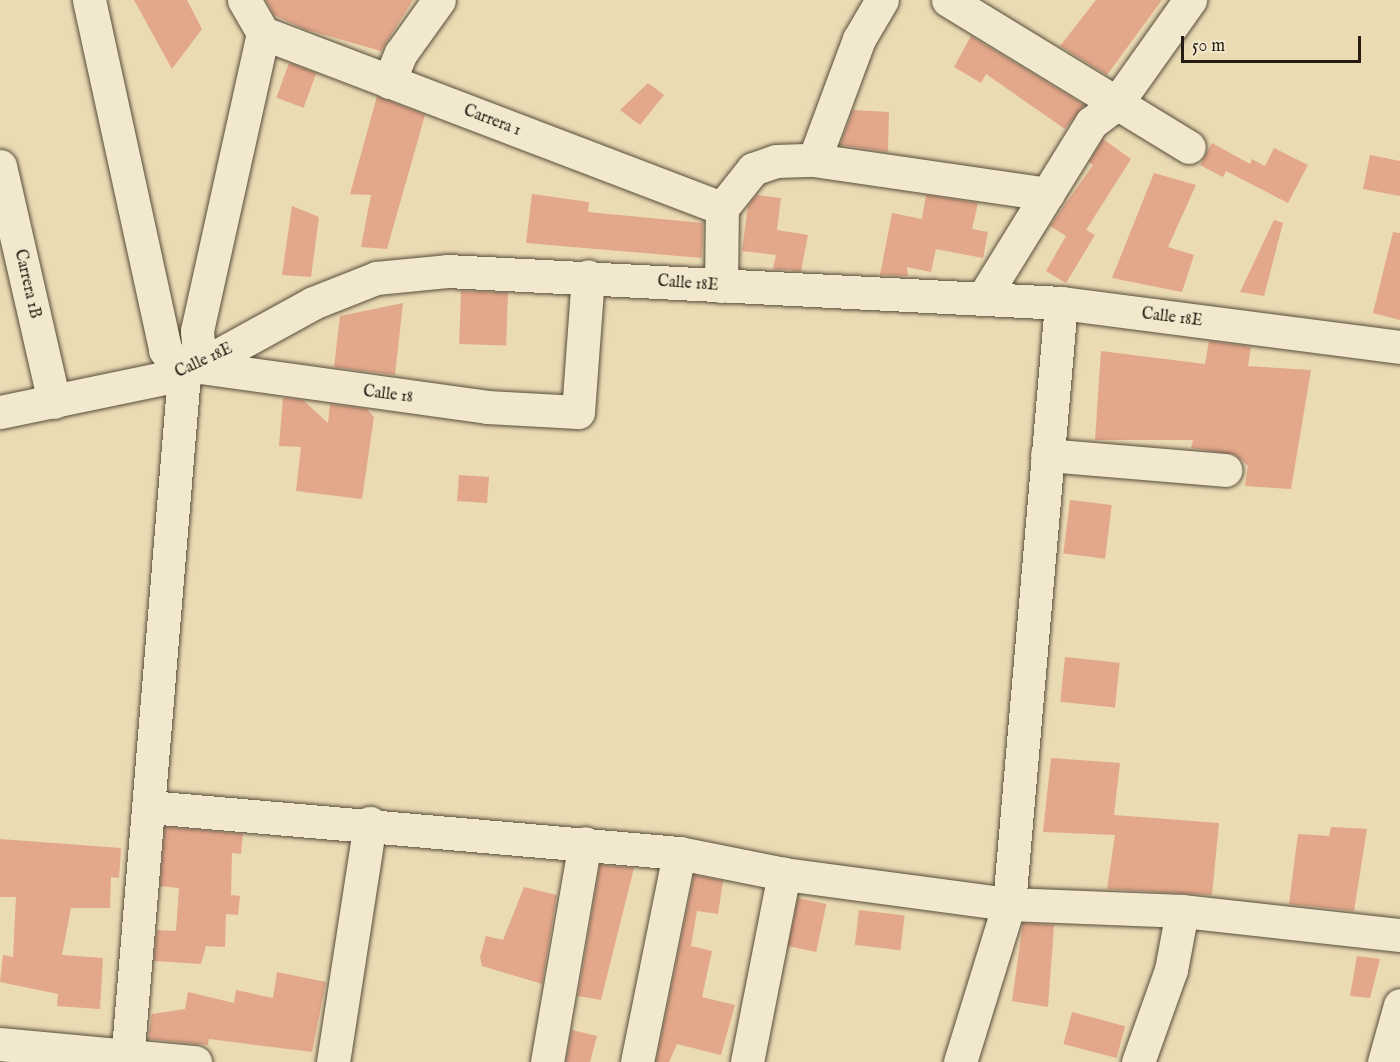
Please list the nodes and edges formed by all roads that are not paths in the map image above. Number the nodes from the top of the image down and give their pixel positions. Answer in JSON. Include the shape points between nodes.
{"nodes":[{"id":1,"x":89,"y":0,"type":"edge"},
{"id":2,"x":244,"y":0,"type":"edge"},
{"id":3,"x":882,"y":0,"type":"edge"},
{"id":4,"x":948,"y":0,"type":"edge"},
{"id":5,"x":1190,"y":0,"type":"edge"},
{"id":6,"x":435,"y":2,"type":"edge"},
{"id":7,"x":263,"y":33,"type":"junction"},
{"id":8,"x":389,"y":82,"type":"junction"},
{"id":9,"x":1116,"y":104,"type":"junction"},
{"id":10,"x":1189,"y":147,"type":"dead end"},
{"id":11,"x":814,"y":160,"type":"junction"},
{"id":12,"x":0,"y":166,"type":"edge"},
{"id":13,"x":1048,"y":194,"type":"junction"},
{"id":14,"x":722,"y":207,"type":"junction"},
{"id":15,"x":588,"y":276,"type":"junction"},
{"id":16,"x":721,"y":286,"type":"junction"},
{"id":17,"x":983,"y":298,"type":"junction"},
{"id":18,"x":1061,"y":303,"type":"junction"},
{"id":19,"x":1400,"y":347,"type":"edge"},
{"id":20,"x":192,"y":371,"type":"junction"},
{"id":21,"x":54,"y":402,"type":"junction"},
{"id":22,"x":0,"y":412,"type":"edge"},
{"id":23,"x":1047,"y":455,"type":"junction"},
{"id":24,"x":1225,"y":470,"type":"dead end"},
{"id":25,"x":149,"y":807,"type":"junction"},
{"id":26,"x":370,"y":823,"type":"junction"},
{"id":27,"x":585,"y":843,"type":"junction"},
{"id":28,"x":679,"y":853,"type":"junction"},
{"id":29,"x":784,"y":874,"type":"junction"},
{"id":30,"x":1009,"y":904,"type":"junction"},
{"id":31,"x":1182,"y":911,"type":"junction"},
{"id":32,"x":1400,"y":934,"type":"edge"},
{"id":33,"x":1400,"y":1005,"type":"edge"},
{"id":34,"x":0,"y":1044,"type":"edge"},
{"id":35,"x":127,"y":1059,"type":"edge"},
{"id":36,"x":195,"y":1062,"type":"edge"},
{"id":37,"x":333,"y":1062,"type":"edge"},
{"id":38,"x":547,"y":1062,"type":"edge"},
{"id":39,"x":637,"y":1062,"type":"edge"},
{"id":40,"x":747,"y":1062,"type":"edge"},
{"id":41,"x":960,"y":1062,"type":"edge"},
{"id":42,"x":1138,"y":1062,"type":"edge"},
{"id":43,"x":1384,"y":1062,"type":"edge"}],
"edges":[{"from":1,"to":20,"type":"street","via":[[165,350]]},
{"from":2,"to":7,"type":"street"},
{"from":3,"to":11,"type":"street","via":[[859,39]]},
{"from":4,"to":9,"type":"street"},
{"from":5,"to":9,"type":"street"},
{"from":6,"to":8,"type":"street","via":[[401,53]]},
{"from":7,"to":8,"type":"street","name":"Carrera 1"},
{"from":7,"to":20,"type":"street","via":[[197,331]]},
{"from":8,"to":14,"type":"street","name":"Carrera 1"},
{"from":9,"to":10,"type":"street"},
{"from":9,"to":13,"type":"street","via":[[1091,123]]},
{"from":11,"to":13,"type":"street"},
{"from":11,"to":14,"type":"street","via":[[777,160],[753,169]]},
{"from":12,"to":21,"type":"street","name":"Carrera 1B"},
{"from":13,"to":17,"type":"street"},
{"from":14,"to":16,"type":"street"},
{"from":15,"to":16,"type":"street","name":"Calle 18E"},
{"from":15,"to":20,"type":"street","name":"Calle 18E","via":[[447,271],[376,278],[313,303]]},
{"from":15,"to":20,"type":"street","name":"Calle 18","via":[[578,412],[476,406]]},
{"from":16,"to":17,"type":"street","name":"Calle 18E"},
{"from":17,"to":18,"type":"street","name":"Calle 18E"},
{"from":18,"to":19,"type":"street","name":"Calle 18E"},
{"from":18,"to":23,"type":"street"},
{"from":20,"to":21,"type":"street","name":"Calle 18E"},
{"from":20,"to":25,"type":"street"},
{"from":21,"to":22,"type":"street","name":"Calle 18E"},
{"from":23,"to":24,"type":"street"},
{"from":23,"to":30,"type":"street"},
{"from":25,"to":26,"type":"street"},
{"from":25,"to":35,"type":"street"},
{"from":26,"to":27,"type":"street"},
{"from":26,"to":37,"type":"street"},
{"from":27,"to":28,"type":"street"},
{"from":27,"to":38,"type":"street"},
{"from":28,"to":29,"type":"street"},
{"from":28,"to":39,"type":"street"},
{"from":29,"to":30,"type":"street"},
{"from":29,"to":40,"type":"street"},
{"from":30,"to":31,"type":"street"},
{"from":30,"to":41,"type":"street"},
{"from":31,"to":32,"type":"street"},
{"from":31,"to":42,"type":"street","via":[[1172,970]]},
{"from":33,"to":43,"type":"street"},
{"from":34,"to":35,"type":"street"},
{"from":35,"to":36,"type":"street"}]}
